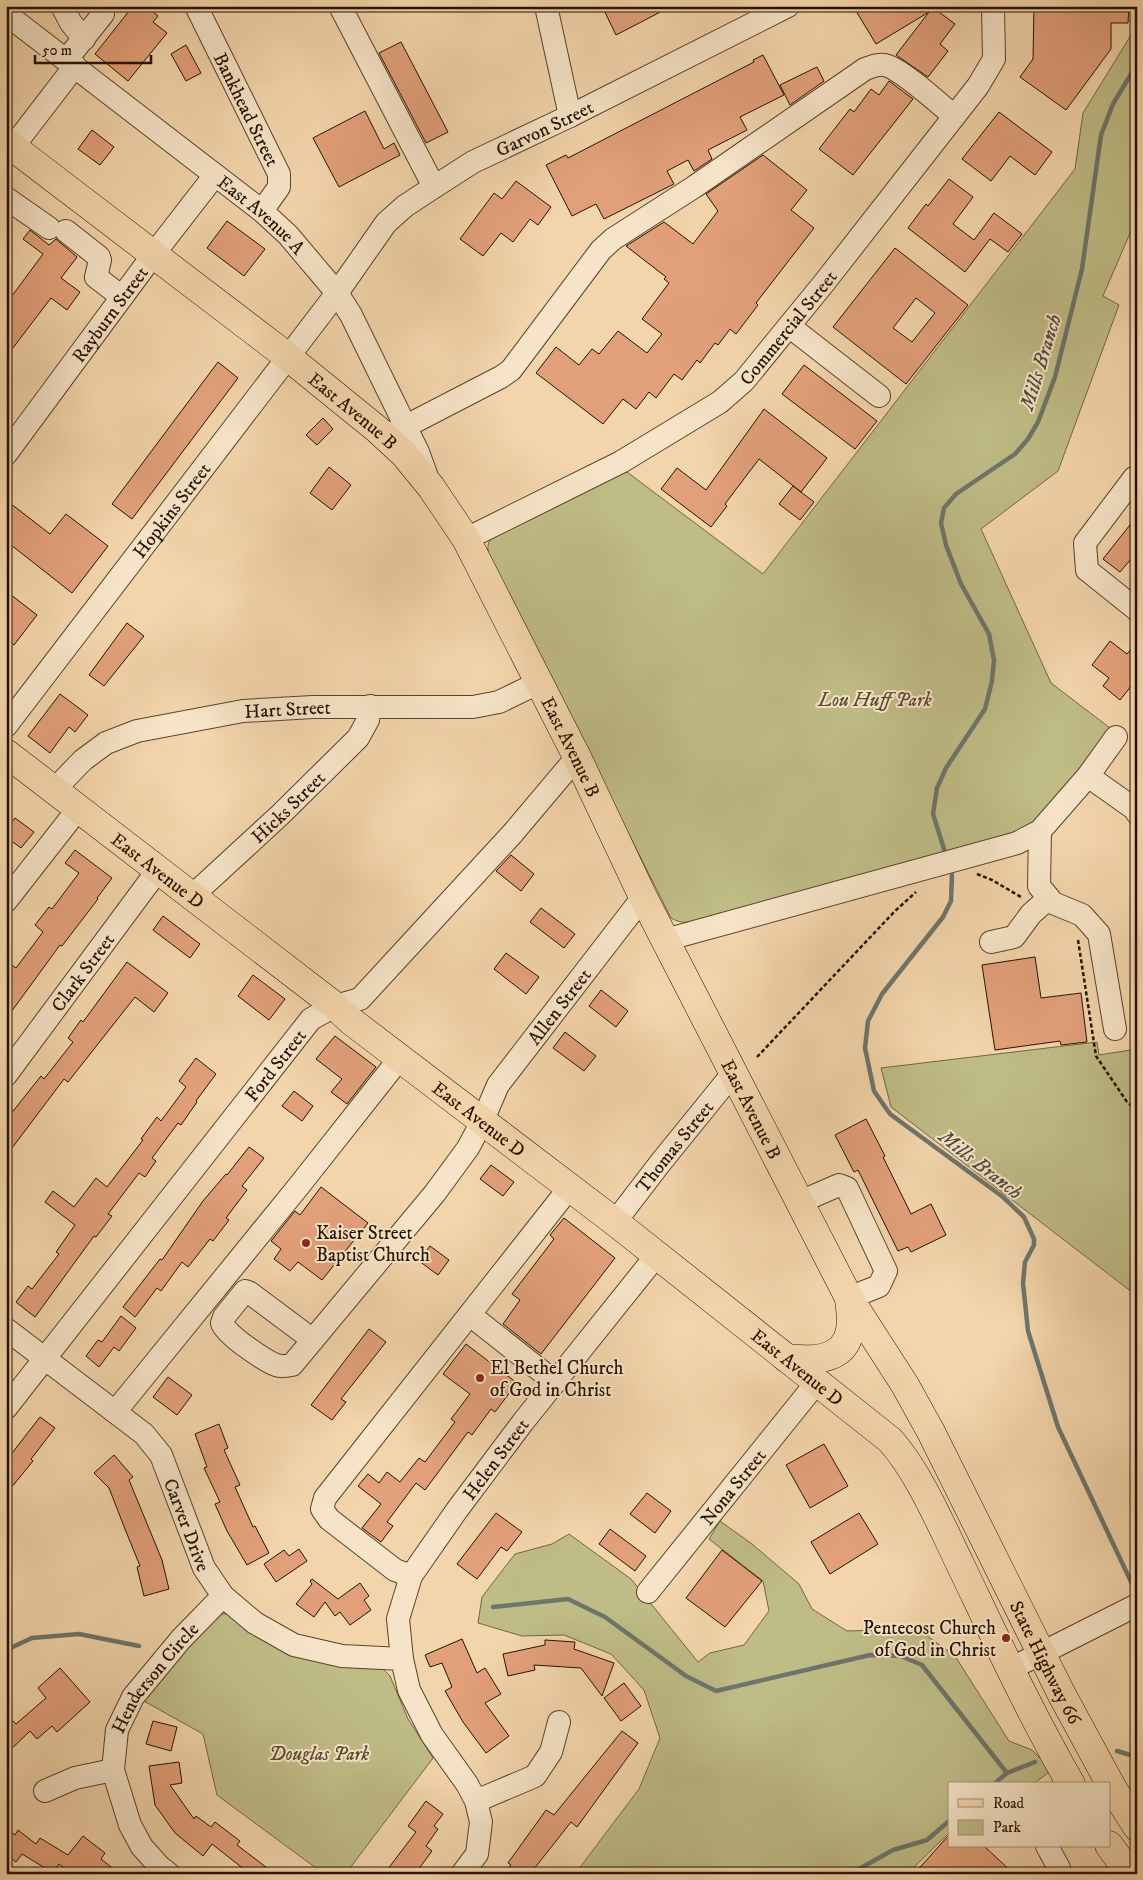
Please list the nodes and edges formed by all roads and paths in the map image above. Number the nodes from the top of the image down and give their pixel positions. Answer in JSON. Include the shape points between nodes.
{"nodes":[{"id":1,"x":62,"y":6,"type":"edge"},
{"id":2,"x":196,"y":6,"type":"edge"},
{"id":3,"x":340,"y":6,"type":"edge"},
{"id":4,"x":546,"y":6,"type":"edge"},
{"id":5,"x":788,"y":6,"type":"edge"},
{"id":6,"x":993,"y":6,"type":"edge"},
{"id":7,"x":104,"y":9,"type":"edge"},
{"id":8,"x":6,"y":14,"type":"edge"},
{"id":9,"x":84,"y":38,"type":"junction"},
{"id":10,"x":71,"y":63,"type":"junction"},
{"id":11,"x":570,"y":116,"type":"junction"},
{"id":12,"x":954,"y":116,"type":"junction"},
{"id":13,"x":8,"y":149,"type":"edge"},
{"id":14,"x":215,"y":175,"type":"junction"},
{"id":15,"x":434,"y":187,"type":"junction"},
{"id":16,"x":6,"y":198,"type":"edge"},
{"id":17,"x":262,"y":211,"type":"junction"},
{"id":18,"x":153,"y":254,"type":"junction"},
{"id":19,"x":337,"y":293,"type":"junction"},
{"id":20,"x":122,"y":297,"type":"junction"},
{"id":21,"x":789,"y":326,"type":"junction"},
{"id":22,"x":288,"y":357,"type":"junction"},
{"id":23,"x":879,"y":396,"type":"dead end"},
{"id":24,"x":395,"y":432,"type":"junction"},
{"id":25,"x":6,"y":454,"type":"edge"},
{"id":26,"x":1134,"y":478,"type":"dead end"},
{"id":27,"x":466,"y":539,"type":"junction"},
{"id":28,"x":1137,"y":610,"type":"edge"},
{"id":29,"x":538,"y":683,"type":"junction"},
{"id":30,"x":370,"y":706,"type":"junction"},
{"id":31,"x":6,"y":726,"type":"edge"},
{"id":32,"x":1116,"y":737,"type":"dead end"},
{"id":33,"x":6,"y":754,"type":"edge"},
{"id":34,"x":577,"y":757,"type":"junction"},
{"id":35,"x":1088,"y":776,"type":"junction"},
{"id":36,"x":54,"y":790,"type":"junction"},
{"id":37,"x":78,"y":808,"type":"junction"},
{"id":38,"x":1137,"y":813,"type":"edge"},
{"id":39,"x":1040,"y":832,"type":"junction"},
{"id":40,"x":158,"y":870,"type":"junction"},
{"id":41,"x":976,"y":874,"type":"dead end"},
{"id":42,"x":921,"y":887,"type":"dead end"},
{"id":43,"x":192,"y":896,"type":"junction"},
{"id":44,"x":642,"y":897,"type":"junction"},
{"id":45,"x":1049,"y":898,"type":"junction"},
{"id":46,"x":1023,"y":899,"type":"dead end"},
{"id":47,"x":6,"y":900,"type":"edge"},
{"id":48,"x":665,"y":940,"type":"junction"},
{"id":49,"x":991,"y":942,"type":"dead end"},
{"id":50,"x":335,"y":1006,"type":"junction"},
{"id":51,"x":1114,"y":1029,"type":"dead end"},
{"id":52,"x":757,"y":1057,"type":"dead end"},
{"id":53,"x":400,"y":1058,"type":"junction"},
{"id":54,"x":9,"y":1065,"type":"edge"},
{"id":55,"x":734,"y":1072,"type":"junction"},
{"id":56,"x":483,"y":1120,"type":"junction"},
{"id":57,"x":570,"y":1188,"type":"junction"},
{"id":58,"x":800,"y":1202,"type":"junction"},
{"id":59,"x":615,"y":1222,"type":"junction"},
{"id":60,"x":656,"y":1256,"type":"junction"},
{"id":61,"x":849,"y":1298,"type":"junction"},
{"id":62,"x":479,"y":1322,"type":"dead end"},
{"id":63,"x":6,"y":1329,"type":"edge"},
{"id":64,"x":313,"y":1340,"type":"junction"},
{"id":65,"x":45,"y":1358,"type":"junction"},
{"id":66,"x":786,"y":1358,"type":"junction"},
{"id":67,"x":555,"y":1382,"type":"junction"},
{"id":68,"x":817,"y":1382,"type":"junction"},
{"id":69,"x":6,"y":1408,"type":"edge"},
{"id":70,"x":115,"y":1412,"type":"junction"},
{"id":71,"x":962,"y":1493,"type":"joint"},
{"id":72,"x":931,"y":1504,"type":"joint"},
{"id":73,"x":411,"y":1576,"type":"junction"},
{"id":74,"x":648,"y":1592,"type":"dead end"},
{"id":75,"x":223,"y":1596,"type":"junction"},
{"id":76,"x":1137,"y":1605,"type":"edge"},
{"id":77,"x":1042,"y":1653,"type":"junction"},
{"id":78,"x":402,"y":1659,"type":"junction"},
{"id":79,"x":1010,"y":1668,"type":"junction"},
{"id":80,"x":558,"y":1722,"type":"dead end"},
{"id":81,"x":113,"y":1770,"type":"junction"},
{"id":82,"x":1070,"y":1782,"type":"edge"},
{"id":83,"x":45,"y":1791,"type":"dead end"},
{"id":84,"x":476,"y":1801,"type":"junction"},
{"id":85,"x":1137,"y":1827,"type":"edge"},
{"id":86,"x":1110,"y":1846,"type":"edge"},
{"id":87,"x":1048,"y":1848,"type":"edge"},
{"id":88,"x":169,"y":1874,"type":"edge"},
{"id":89,"x":462,"y":1874,"type":"edge"},
{"id":90,"x":1058,"y":1874,"type":"edge"},
{"id":91,"x":1130,"y":1874,"type":"edge"}],
"edges":[{"from":1,"to":9,"type":"street"},
{"from":2,"to":17,"type":"street","name":"Bankhead Street","via":[[279,174],[279,187]]},
{"from":3,"to":15,"type":"street"},
{"from":4,"to":11,"type":"street"},
{"from":5,"to":11,"type":"street","name":"Garvon Street"},
{"from":6,"to":12,"type":"street","name":"Commercial Street","via":[[994,59]]},
{"from":7,"to":9,"type":"street"},
{"from":8,"to":10,"type":"street","name":"East Avenue A"},
{"from":9,"to":10,"type":"street"},
{"from":10,"to":13,"type":"street"},
{"from":10,"to":14,"type":"street","name":"East Avenue A"},
{"from":11,"to":15,"type":"street","name":"Garvon Street","via":[[473,162]]},
{"from":12,"to":21,"type":"street","name":"Commercial Street"},
{"from":12,"to":24,"type":"street","via":[[887,65],[866,69],[613,239],[601,250],[511,370]]},
{"from":13,"to":18,"type":"main road","name":"East Avenue B"},
{"from":14,"to":17,"type":"street","name":"East Avenue A"},
{"from":14,"to":18,"type":"street","name":"Rayburn Street"},
{"from":15,"to":19,"type":"street","name":"Garvon Street","via":[[386,223]]},
{"from":16,"to":20,"type":"street","via":[[99,257],[96,277]]},
{"from":17,"to":19,"type":"street","name":"East Avenue A","via":[[288,235]]},
{"from":18,"to":20,"type":"street","name":"Rayburn Street"},
{"from":18,"to":22,"type":"main road","name":"East Avenue B"},
{"from":19,"to":22,"type":"street","name":"Hopkins Street"},
{"from":19,"to":24,"type":"street","name":"East Avenue A","via":[[350,315]]},
{"from":20,"to":25,"type":"street","name":"Rayburn Street"},
{"from":21,"to":23,"type":"street"},
{"from":21,"to":27,"type":"street","name":"Commercial Street","via":[[744,381],[720,402],[621,462]]},
{"from":22,"to":24,"type":"main road","name":"East Avenue B"},
{"from":22,"to":31,"type":"street","name":"Hopkins Street"},
{"from":24,"to":27,"type":"main road","name":"East Avenue B","via":[[404,454]]},
{"from":26,"to":28,"type":"street","via":[[1085,543],[1086,570]]},
{"from":27,"to":29,"type":"main road","name":"East Avenue B"},
{"from":29,"to":30,"type":"street","name":"Hart Street","via":[[499,702],[472,707]]},
{"from":29,"to":34,"type":"main road","name":"East Avenue B"},
{"from":30,"to":36,"type":"street","name":"Hart Street","via":[[243,711],[137,731],[106,743],[83,760]]},
{"from":30,"to":43,"type":"street","name":"Hicks Street","via":[[368,720],[358,738]]},
{"from":32,"to":35,"type":"street"},
{"from":33,"to":36,"type":"main road","name":"East Avenue D"},
{"from":34,"to":44,"type":"main road","name":"East Avenue B"},
{"from":34,"to":50,"type":"street","name":"Ford Street","via":[[514,833],[360,999]]},
{"from":35,"to":38,"type":"street"},
{"from":35,"to":39,"type":"street"},
{"from":36,"to":37,"type":"main road","name":"East Avenue D"},
{"from":37,"to":40,"type":"main road","name":"East Avenue D"},
{"from":37,"to":47,"type":"street"},
{"from":39,"to":45,"type":"street","via":[[1040,886]]},
{"from":39,"to":48,"type":"street","via":[[1018,843]]},
{"from":40,"to":43,"type":"main road","name":"East Avenue D"},
{"from":40,"to":54,"type":"street","name":"Clark Street"},
{"from":41,"to":46,"type":"path"},
{"from":42,"to":52,"type":"path"},
{"from":43,"to":50,"type":"main road","name":"East Avenue D"},
{"from":44,"to":48,"type":"main road","name":"East Avenue B"},
{"from":44,"to":56,"type":"street","name":"Allen Street","via":[[498,1085]]},
{"from":45,"to":49,"type":"street","via":[[1031,914],[1014,937]]},
{"from":45,"to":51,"type":"street","via":[[1052,903],[1082,915],[1099,934]]},
{"from":48,"to":55,"type":"main road","name":"East Avenue B"},
{"from":50,"to":53,"type":"main road","name":"East Avenue D"},
{"from":50,"to":65,"type":"street","name":"Ford Street","via":[[311,1019]]},
{"from":53,"to":56,"type":"main road","name":"East Avenue D"},
{"from":53,"to":70,"type":"street"},
{"from":55,"to":58,"type":"main road","name":"East Avenue B"},
{"from":55,"to":59,"type":"street","name":"Thomas Street"},
{"from":56,"to":57,"type":"main road","name":"East Avenue D"},
{"from":56,"to":64,"type":"street","name":"Allen Street","via":[[468,1148],[434,1193]]},
{"from":57,"to":59,"type":"main road","name":"East Avenue D"},
{"from":57,"to":73,"type":"street","via":[[325,1498],[322,1510],[329,1519],[395,1570]]},
{"from":58,"to":61,"type":"main road","name":"East Avenue B"},
{"from":58,"to":61,"type":"street","via":[[839,1185],[847,1188],[886,1271],[879,1286]]},
{"from":59,"to":60,"type":"main road","name":"East Avenue D"},
{"from":60,"to":66,"type":"main road","name":"East Avenue D"},
{"from":60,"to":67,"type":"street","name":"Helen Street"},
{"from":61,"to":66,"type":"main road","via":[[850,1330],[837,1352],[822,1359]]},
{"from":61,"to":71,"type":"main road","name":"East Avenue B","via":[[905,1385]]},
{"from":62,"to":67,"type":"street"},
{"from":63,"to":65,"type":"street","name":"Carver Drive"},
{"from":64,"to":64,"type":"street","name":"Allen Street","via":[[292,1365],[282,1367],[268,1361],[223,1328],[222,1323],[245,1291]]},
{"from":65,"to":69,"type":"street","name":"Ford Street"},
{"from":65,"to":70,"type":"street","name":"Carver Drive"},
{"from":66,"to":68,"type":"main road","name":"East Avenue D"},
{"from":67,"to":73,"type":"street","name":"Helen Street"},
{"from":68,"to":72,"type":"main road","name":"East Avenue D","via":[[890,1440]]},
{"from":68,"to":74,"type":"street","name":"Nona Street"},
{"from":70,"to":75,"type":"street","name":"Carver Drive","via":[[144,1434],[161,1455],[204,1568]]},
{"from":71,"to":77,"type":"main road","name":"State Highway 66"},
{"from":72,"to":79,"type":"main road","name":"State Highway 66"},
{"from":73,"to":78,"type":"street","name":"Helen Street","via":[[398,1619]]},
{"from":75,"to":78,"type":"street","name":"Carver Drive","via":[[255,1624],[294,1644],[342,1656]]},
{"from":75,"to":81,"type":"street","name":"Henderson Circle","via":[[181,1639],[133,1697],[117,1730]]},
{"from":76,"to":77,"type":"street"},
{"from":77,"to":79,"type":"street"},
{"from":77,"to":85,"type":"main road","name":"State Highway 66","via":[[1089,1746]]},
{"from":78,"to":84,"type":"street","via":[[409,1690],[432,1735]]},
{"from":79,"to":82,"type":"main road","name":"State Highway 66"},
{"from":80,"to":84,"type":"street","via":[[551,1752],[535,1776]]},
{"from":81,"to":83,"type":"street","via":[[75,1778]]},
{"from":81,"to":88,"type":"street","name":"Henderson Circle","via":[[130,1825],[142,1847]]},
{"from":84,"to":89,"type":"street","via":[[481,1822],[477,1854]]},
{"from":86,"to":91,"type":"main road"},
{"from":87,"to":90,"type":"street","via":[[1059,1868]]}]}
